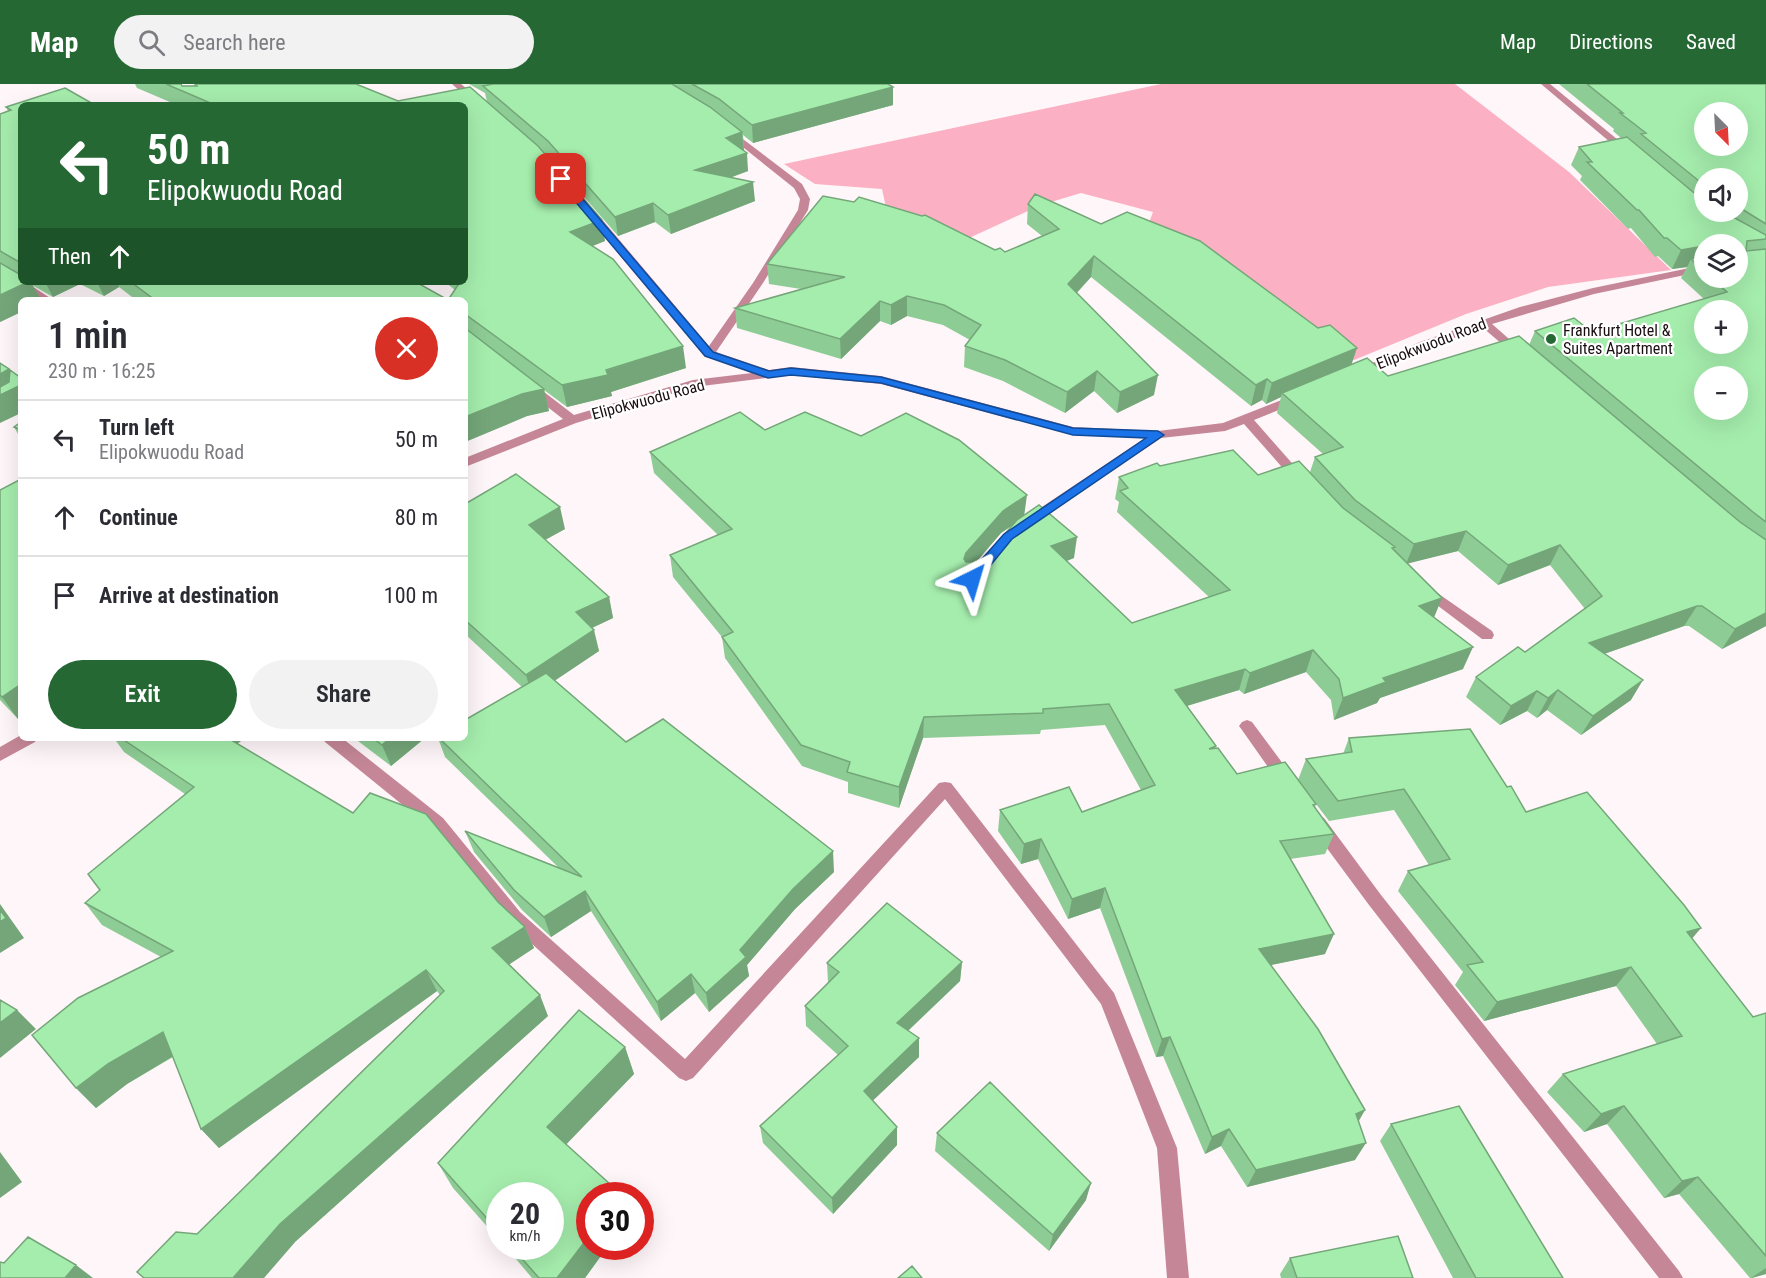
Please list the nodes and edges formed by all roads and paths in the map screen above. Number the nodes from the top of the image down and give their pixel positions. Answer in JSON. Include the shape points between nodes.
{"nodes":[{"id":1,"x":456,"y":84,"type":"edge"},
{"id":2,"x":1545,"y":84,"type":"edge"},
{"id":3,"x":481,"y":105,"type":"edge"},
{"id":4,"x":716,"y":121,"type":"edge"},
{"id":5,"x":1637,"y":160,"type":"edge"},
{"id":6,"x":585,"y":207,"type":"edge"},
{"id":7,"x":0,"y":270,"type":"edge"},
{"id":8,"x":1694,"y":270,"type":"edge"},
{"id":9,"x":18,"y":281,"type":"edge"},
{"id":10,"x":24,"y":285,"type":"edge"},
{"id":11,"x":42,"y":297,"type":"edge"},
{"id":12,"x":1484,"y":323,"type":"junction"},
{"id":13,"x":709,"y":354,"type":"junction"},
{"id":14,"x":1528,"y":361,"type":"edge"},
{"id":15,"x":768,"y":374,"type":"junction"},
{"id":16,"x":1350,"y":375,"type":"edge"},
{"id":17,"x":519,"y":378,"type":"edge"},
{"id":18,"x":1309,"y":394,"type":"edge"},
{"id":19,"x":1246,"y":419,"type":"junction"},
{"id":20,"x":572,"y":420,"type":"junction"},
{"id":21,"x":1158,"y":435,"type":"junction"},
{"id":22,"x":468,"y":463,"type":"edge"},
{"id":23,"x":1310,"y":489,"type":"edge"},
{"id":24,"x":1017,"y":530,"type":"edge"},
{"id":25,"x":1415,"y":582,"type":"edge"},
{"id":26,"x":1487,"y":635,"type":"dead end"},
{"id":27,"x":1247,"y":726,"type":"dead end"},
{"id":28,"x":24,"y":741,"type":"edge"},
{"id":29,"x":335,"y":741,"type":"edge"},
{"id":30,"x":0,"y":755,"type":"edge"},
{"id":31,"x":1297,"y":794,"type":"edge"},
{"id":32,"x":1311,"y":813,"type":"edge"},
{"id":33,"x":1178,"y":1278,"type":"edge"},
{"id":34,"x":1672,"y":1278,"type":"edge"}],
"edges":[{"from":1,"to":3,"type":"street"},
{"from":2,"to":5,"type":"street"},
{"from":4,"to":13,"type":"street","via":[[798,186],[805,198],[803,210]]},
{"from":6,"to":13,"type":"street"},
{"from":7,"to":9,"type":"street"},
{"from":8,"to":12,"type":"street","name":"Elipokwuodu Road","via":[[1580,294]]},
{"from":10,"to":11,"type":"street"},
{"from":12,"to":14,"type":"street"},
{"from":12,"to":16,"type":"street","name":"Elipokwuodu Road"},
{"from":13,"to":15,"type":"street"},
{"from":15,"to":20,"type":"street","name":"Elipokwuodu Road","via":[[693,384]]},
{"from":15,"to":21,"type":"street","name":"Elipokwuodu Road","via":[[791,371],[881,380],[1073,431]]},
{"from":17,"to":20,"type":"street"},
{"from":18,"to":19,"type":"street","name":"Elipokwuodu Road"},
{"from":19,"to":21,"type":"street","name":"Elipokwuodu Road","via":[[1226,427]]},
{"from":19,"to":23,"type":"street"},
{"from":20,"to":22,"type":"street","name":"Elipokwuodu Road"},
{"from":21,"to":24,"type":"street"},
{"from":25,"to":26,"type":"street"},
{"from":27,"to":31,"type":"street"},
{"from":28,"to":30,"type":"street"},
{"from":29,"to":33,"type":"street","via":[[437,823],[514,917],[686,1072],[945,789],[1108,999],[1167,1148]]},
{"from":32,"to":34,"type":"street"}]}
